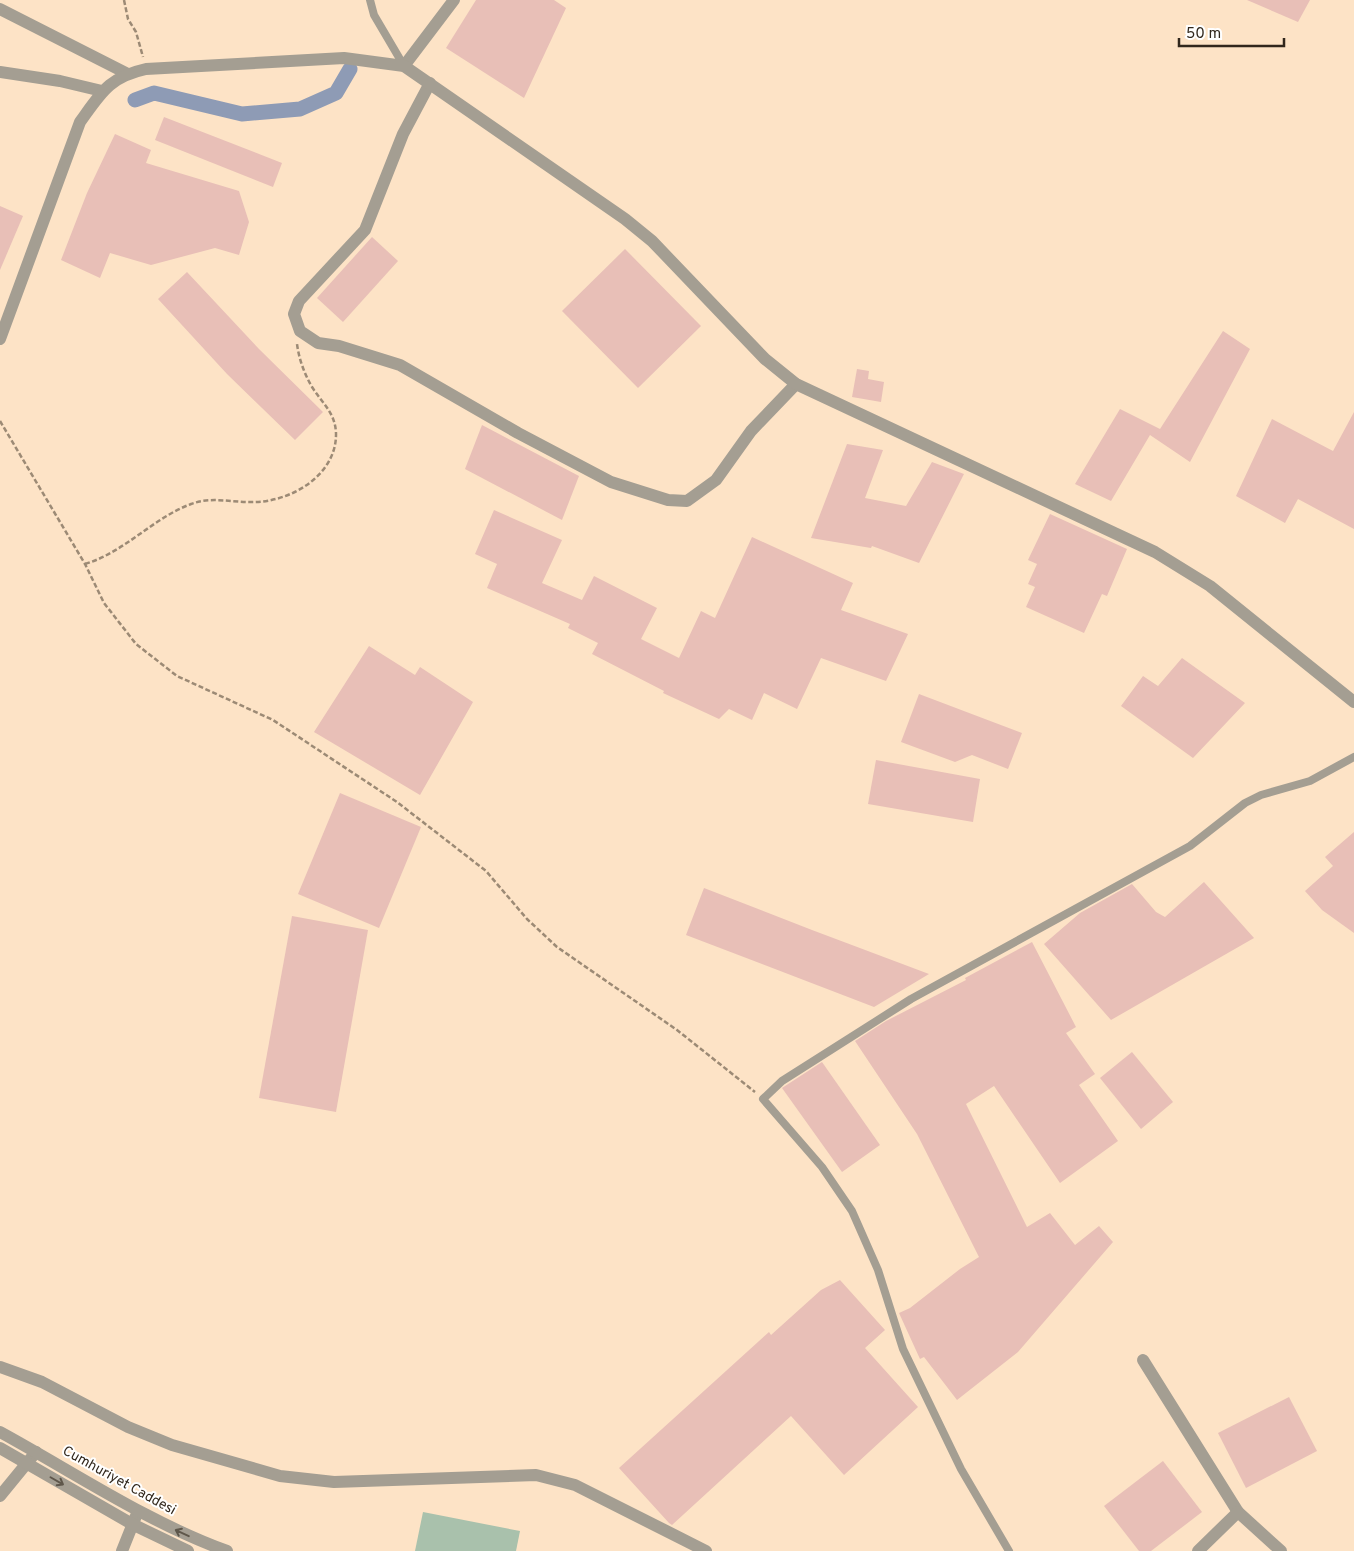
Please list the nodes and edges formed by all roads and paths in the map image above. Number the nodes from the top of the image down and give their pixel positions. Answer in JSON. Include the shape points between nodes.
{"nodes":[{"id":1,"x":124,"y":0,"type":"edge"},
{"id":2,"x":370,"y":0,"type":"edge"},
{"id":3,"x":454,"y":0,"type":"edge"},
{"id":4,"x":0,"y":9,"type":"edge"},
{"id":5,"x":404,"y":66,"type":"junction"},
{"id":6,"x":146,"y":70,"type":"junction"},
{"id":7,"x":0,"y":72,"type":"edge"},
{"id":8,"x":126,"y":73,"type":"junction"},
{"id":9,"x":430,"y":83,"type":"junction"},
{"id":10,"x":102,"y":91,"type":"junction"},
{"id":11,"x":2,"y":325,"type":"edge"},
{"id":12,"x":300,"y":331,"type":"junction"},
{"id":13,"x":0,"y":340,"type":"edge"},
{"id":14,"x":796,"y":384,"type":"junction"},
{"id":15,"x":0,"y":421,"type":"edge"},
{"id":16,"x":85,"y":564,"type":"junction"},
{"id":17,"x":1354,"y":702,"type":"edge"},
{"id":18,"x":1354,"y":757,"type":"edge"},
{"id":19,"x":763,"y":1099,"type":"junction"},
{"id":20,"x":1143,"y":1360,"type":"dead end"},
{"id":21,"x":0,"y":1367,"type":"edge"},
{"id":22,"x":0,"y":1432,"type":"edge"},
{"id":23,"x":0,"y":1448,"type":"edge"},
{"id":24,"x":36,"y":1452,"type":"junction"},
{"id":25,"x":27,"y":1463,"type":"junction"},
{"id":26,"x":0,"y":1496,"type":"edge"},
{"id":27,"x":138,"y":1511,"type":"junction"},
{"id":28,"x":1238,"y":1512,"type":"junction"},
{"id":29,"x":132,"y":1524,"type":"junction"},
{"id":30,"x":122,"y":1551,"type":"edge"},
{"id":31,"x":188,"y":1551,"type":"edge"},
{"id":32,"x":227,"y":1551,"type":"edge"},
{"id":33,"x":706,"y":1551,"type":"edge"},
{"id":34,"x":1009,"y":1551,"type":"edge"},
{"id":35,"x":1198,"y":1551,"type":"edge"},
{"id":36,"x":1281,"y":1551,"type":"edge"}],
"edges":[{"from":1,"to":6,"type":"path"},
{"from":2,"to":5,"type":"lane","via":[[374,15]]},
{"from":3,"to":5,"type":"street"},
{"from":4,"to":8,"type":"street"},
{"from":5,"to":6,"type":"street","via":[[344,58]]},
{"from":5,"to":9,"type":"street"},
{"from":6,"to":8,"type":"street"},
{"from":7,"to":10,"type":"street"},
{"from":8,"to":10,"type":"street"},
{"from":9,"to":12,"type":"street","via":[[404,134],[365,230],[299,301],[294,314]]},
{"from":9,"to":14,"type":"street","via":[[598,198],[645,236],[765,358]]},
{"from":10,"to":11,"type":"street","via":[[80,122]]},
{"from":11,"to":13,"type":"street"},
{"from":12,"to":14,"type":"street","via":[[318,343],[339,346],[400,365],[518,433],[612,482],[668,500],[687,500],[716,480],[751,431]]},
{"from":12,"to":16,"type":"path","via":[[297,343],[302,365],[313,388],[331,410],[334,421],[333,453],[322,472],[300,489],[277,498],[255,502],[212,500],[192,503],[111,553]]},
{"from":14,"to":17,"type":"street","via":[[1155,552],[1210,586]]},
{"from":15,"to":16,"type":"path"},
{"from":16,"to":19,"type":"path","via":[[118,623],[155,661],[200,687],[273,720],[397,802],[486,872],[527,919],[557,947],[677,1030]]},
{"from":18,"to":19,"type":"lane","via":[[1310,781],[1260,795],[1245,803],[1190,846],[911,999],[782,1081]]},
{"from":19,"to":34,"type":"lane","via":[[822,1167],[852,1211],[878,1270],[903,1348],[961,1469]]},
{"from":20,"to":28,"type":"street"},
{"from":21,"to":33,"type":"street","via":[[42,1382],[164,1442],[280,1476],[334,1482],[514,1474],[556,1478]]},
{"from":22,"to":24,"type":"street","name":"Cumhuriyet Caddesi"},
{"from":23,"to":25,"type":"street"},
{"from":24,"to":25,"type":"street"},
{"from":24,"to":27,"type":"street","name":"Cumhuriyet Caddesi"},
{"from":25,"to":26,"type":"street"},
{"from":25,"to":29,"type":"street","one_way":true},
{"from":27,"to":29,"type":"street"},
{"from":32,"to":27,"type":"street","name":"Cumhuriyet Caddesi","one_way":true},
{"from":28,"to":35,"type":"street"},
{"from":28,"to":36,"type":"street"},
{"from":29,"to":30,"type":"street"},
{"from":29,"to":31,"type":"street"}]}
